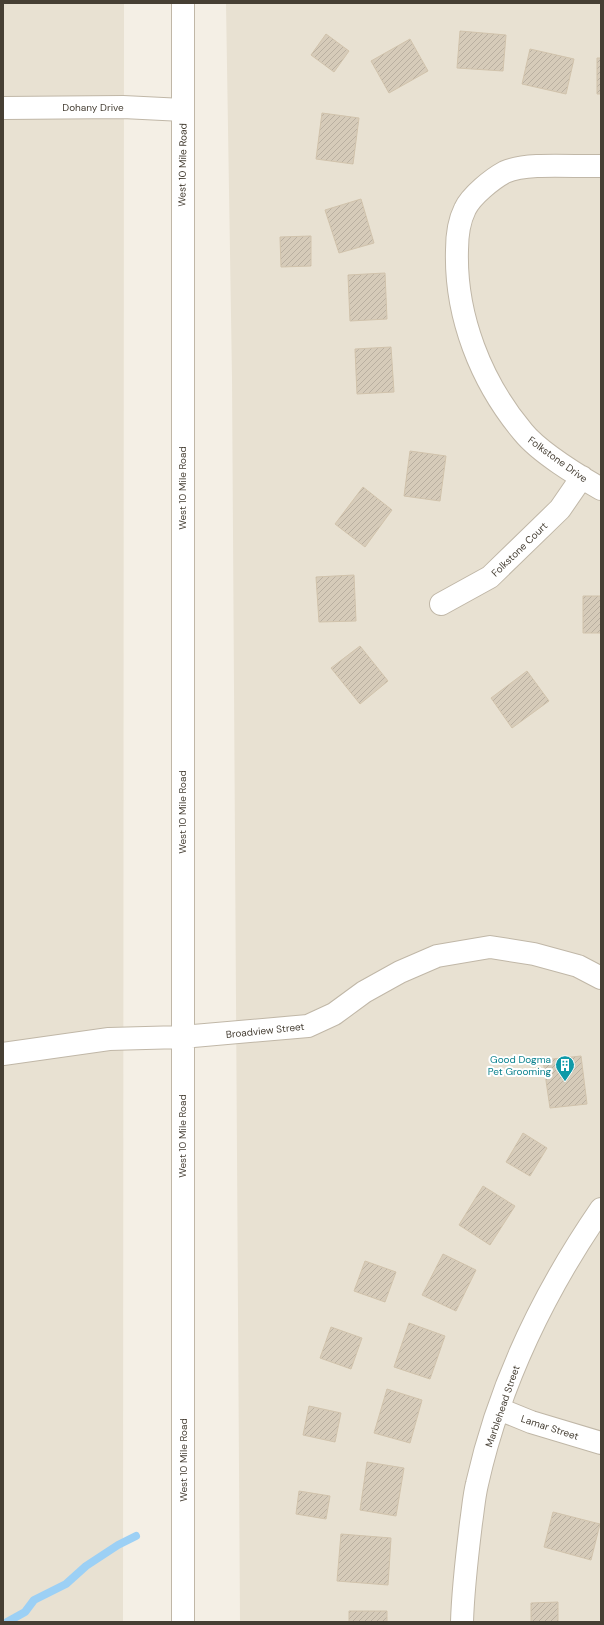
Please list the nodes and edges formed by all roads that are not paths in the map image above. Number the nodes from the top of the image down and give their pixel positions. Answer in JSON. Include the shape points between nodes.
{"nodes":[{"id":1,"x":183,"y":3,"type":"edge"},
{"id":2,"x":3,"y":108,"type":"edge"},
{"id":3,"x":182,"y":110,"type":"junction"},
{"id":4,"x":601,"y":166,"type":"edge"},
{"id":5,"x":582,"y":477,"type":"junction"},
{"id":6,"x":601,"y":489,"type":"edge"},
{"id":7,"x":441,"y":604,"type":"dead end"},
{"id":8,"x":601,"y":978,"type":"edge"},
{"id":9,"x":182,"y":1036,"type":"junction"},
{"id":10,"x":3,"y":1054,"type":"edge"},
{"id":11,"x":601,"y":1209,"type":"edge"},
{"id":12,"x":499,"y":1409,"type":"junction"},
{"id":13,"x":601,"y":1443,"type":"edge"},
{"id":14,"x":183,"y":1622,"type":"edge"},
{"id":15,"x":462,"y":1622,"type":"edge"}],
"edges":[{"from":1,"to":3,"type":"street","name":"West 10 Mile Road"},
{"from":2,"to":3,"type":"street","name":"Dohany Drive","via":[[122,107]]},
{"from":3,"to":9,"type":"street","name":"West 10 Mile Road"},
{"from":4,"to":5,"type":"street","name":"Folkstone Drive","via":[[527,167],[505,172],[478,191],[465,209],[458,237],[456,272],[462,306],[469,334],[493,390],[524,433]]},
{"from":5,"to":6,"type":"street","name":"Folkstone Drive"},
{"from":5,"to":7,"type":"street","name":"Folkstone Court","via":[[560,509],[490,577]]},
{"from":8,"to":9,"type":"street","name":"Broadview Street","via":[[578,966],[534,954],[490,947],[437,956],[400,972],[364,992],[334,1014],[308,1026]]},
{"from":9,"to":10,"type":"street","name":"Broadview Street","via":[[109,1039]]},
{"from":9,"to":14,"type":"street","name":"West 10 Mile Road"},
{"from":11,"to":12,"type":"street","name":"Marblehead Street","via":[[576,1245],[543,1303]]},
{"from":12,"to":13,"type":"street","name":"Lamar Street","via":[[531,1422]]},
{"from":12,"to":15,"type":"street","name":"Marblehead Street","via":[[477,1484],[463,1579]]}]}
